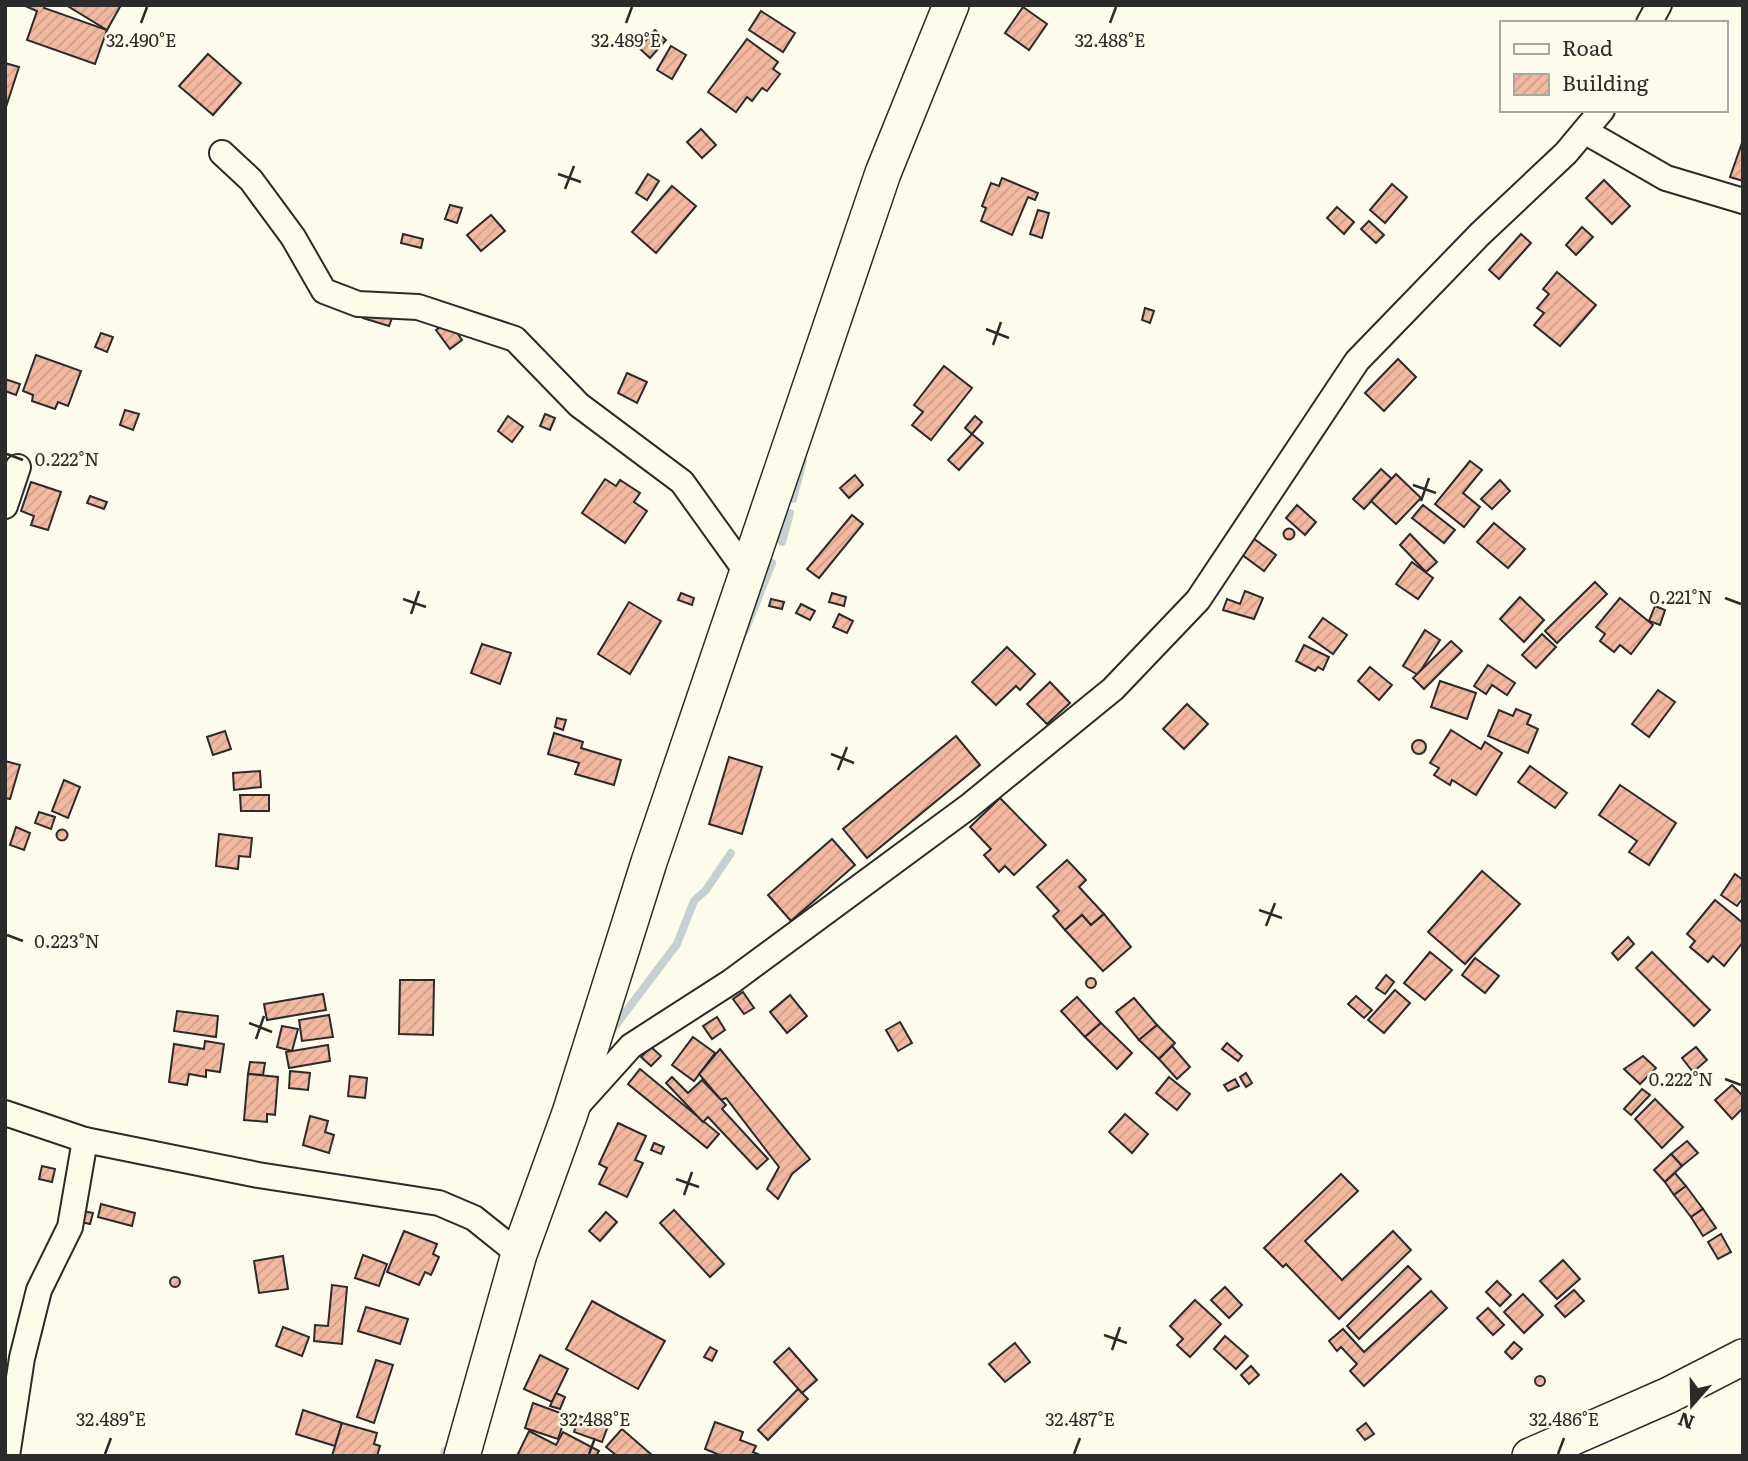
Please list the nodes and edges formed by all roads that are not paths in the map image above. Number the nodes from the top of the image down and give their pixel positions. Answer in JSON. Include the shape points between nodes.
{"nodes":[{"id":1,"x":951,"y":5,"type":"edge"},
{"id":2,"x":1659,"y":5,"type":"edge"},
{"id":3,"x":1650,"y":21,"type":"edge"},
{"id":4,"x":1601,"y":112,"type":"edge"},
{"id":5,"x":1586,"y":132,"type":"junction"},
{"id":6,"x":222,"y":153,"type":"dead end"},
{"id":7,"x":1743,"y":201,"type":"edge"},
{"id":8,"x":18,"y":467,"type":"dead end"},
{"id":9,"x":5,"y":506,"type":"edge"},
{"id":10,"x":748,"y":574,"type":"junction"},
{"id":11,"x":570,"y":1112,"type":"junction"},
{"id":12,"x":5,"y":1113,"type":"edge"},
{"id":13,"x":85,"y":1140,"type":"junction"},
{"id":14,"x":474,"y":1218,"type":"junction"},
{"id":15,"x":519,"y":1254,"type":"junction"},
{"id":16,"x":498,"y":1327,"type":"junction"},
{"id":17,"x":1743,"y":1357,"type":"edge"},
{"id":18,"x":7,"y":1456,"type":"edge"},
{"id":19,"x":462,"y":1456,"type":"edge"},
{"id":20,"x":1530,"y":1456,"type":"edge"}],
"edges":[{"from":1,"to":10,"type":"street","via":[[883,173]]},
{"from":2,"to":3,"type":"street"},
{"from":4,"to":5,"type":"street"},
{"from":5,"to":7,"type":"street","via":[[1666,178]]},
{"from":5,"to":11,"type":"street","via":[[1357,360],[1198,600],[1113,689],[968,807],[732,981],[631,1046]]},
{"from":6,"to":10,"type":"street","via":[[251,180],[293,237],[324,291],[358,304],[418,306],[515,339],[579,405],[682,482]]},
{"from":8,"to":9,"type":"street"},
{"from":10,"to":11,"type":"street"},
{"from":11,"to":15,"type":"street"},
{"from":12,"to":13,"type":"street"},
{"from":13,"to":14,"type":"street","via":[[258,1175],[439,1203]]},
{"from":13,"to":18,"type":"street","via":[[70,1227],[39,1290],[22,1358]]},
{"from":14,"to":15,"type":"street"},
{"from":14,"to":16,"type":"street","via":[[500,1260]]},
{"from":15,"to":16,"type":"street"},
{"from":16,"to":19,"type":"street"},
{"from":17,"to":20,"type":"street"}]}
